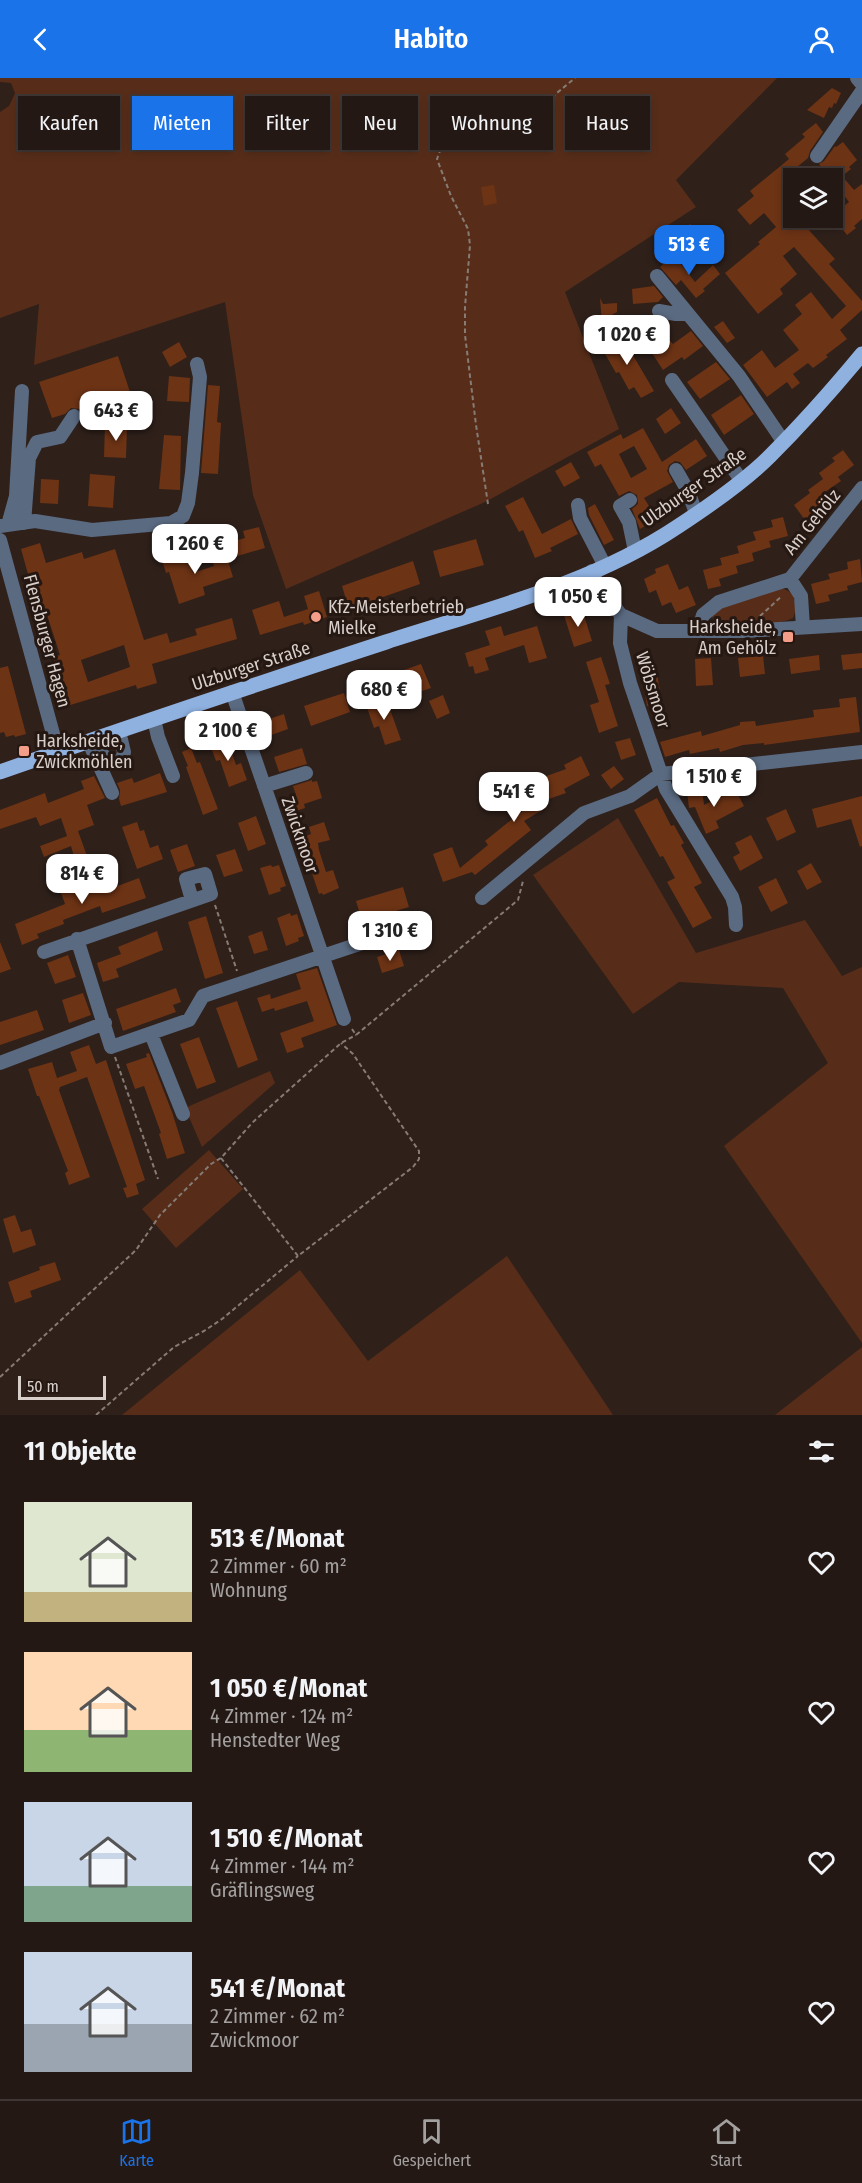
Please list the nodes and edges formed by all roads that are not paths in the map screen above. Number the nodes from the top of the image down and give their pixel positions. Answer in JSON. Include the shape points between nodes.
{"nodes":[{"id":1,"x":857,"y":78,"type":"edge"},
{"id":2,"x":862,"y":84,"type":"edge"},
{"id":3,"x":862,"y":91,"type":"edge"},
{"id":4,"x":817,"y":156,"type":"dead end"},
{"id":5,"x":657,"y":276,"type":"dead end"},
{"id":6,"x":659,"y":311,"type":"dead end"},
{"id":7,"x":688,"y":314,"type":"junction"},
{"id":8,"x":862,"y":354,"type":"edge"},
{"id":9,"x":197,"y":364,"type":"dead end"},
{"id":10,"x":672,"y":380,"type":"dead end"},
{"id":11,"x":22,"y":391,"type":"dead end"},
{"id":12,"x":74,"y":416,"type":"dead end"},
{"id":13,"x":783,"y":441,"type":"junction"},
{"id":14,"x":676,"y":470,"type":"dead end"},
{"id":15,"x":741,"y":480,"type":"junction"},
{"id":16,"x":862,"y":488,"type":"edge"},
{"id":17,"x":630,"y":500,"type":"dead end"},
{"id":18,"x":578,"y":505,"type":"dead end"},
{"id":19,"x":696,"y":513,"type":"junction"},
{"id":20,"x":24,"y":523,"type":"junction"},
{"id":21,"x":4,"y":525,"type":"edge"},
{"id":22,"x":0,"y":540,"type":"edge"},
{"id":23,"x":635,"y":551,"type":"junction"},
{"id":24,"x":599,"y":569,"type":"junction"},
{"id":25,"x":792,"y":581,"type":"junction"},
{"id":26,"x":621,"y":615,"type":"junction"},
{"id":27,"x":862,"y":624,"type":"edge"},
{"id":28,"x":803,"y":627,"type":"junction"},
{"id":29,"x":698,"y":631,"type":"junction"},
{"id":30,"x":232,"y":692,"type":"junction"},
{"id":31,"x":154,"y":719,"type":"junction"},
{"id":32,"x":119,"y":731,"type":"junction"},
{"id":33,"x":92,"y":740,"type":"junction"},
{"id":34,"x":58,"y":752,"type":"junction"},
{"id":35,"x":862,"y":752,"type":"edge"},
{"id":36,"x":0,"y":772,"type":"edge"},
{"id":37,"x":306,"y":773,"type":"dead end"},
{"id":38,"x":661,"y":774,"type":"junction"},
{"id":39,"x":173,"y":776,"type":"dead end"},
{"id":40,"x":264,"y":786,"type":"junction"},
{"id":41,"x":112,"y":794,"type":"dead end"},
{"id":42,"x":482,"y":898,"type":"dead end"},
{"id":43,"x":192,"y":900,"type":"junction"},
{"id":44,"x":736,"y":925,"type":"dead end"},
{"id":45,"x":78,"y":939,"type":"junction"},
{"id":46,"x":365,"y":942,"type":"dead end"},
{"id":47,"x":44,"y":952,"type":"dead end"},
{"id":48,"x":323,"y":956,"type":"junction"},
{"id":49,"x":344,"y":1018,"type":"road end"},
{"id":50,"x":105,"y":1023,"type":"junction"},
{"id":51,"x":151,"y":1034,"type":"junction"},
{"id":52,"x":0,"y":1063,"type":"edge"},
{"id":53,"x":183,"y":1114,"type":"dead end"}],
"edges":[{"from":1,"to":2,"type":"street"},
{"from":3,"to":4,"type":"street"},
{"from":5,"to":7,"type":"street"},
{"from":6,"to":7,"type":"street"},
{"from":7,"to":13,"type":"street","via":[[739,376]]},
{"from":8,"to":13,"type":"main road","name":"Ulzburger Straße"},
{"from":9,"to":20,"type":"street","via":[[200,377],[192,473],[183,516],[171,523],[92,530],[35,521]]},
{"from":10,"to":15,"type":"street"},
{"from":11,"to":21,"type":"street","via":[[16,496]]},
{"from":12,"to":20,"type":"street","via":[[60,437],[37,442],[29,458]]},
{"from":13,"to":15,"type":"main road","name":"Ulzburger Straße"},
{"from":14,"to":19,"type":"street"},
{"from":15,"to":19,"type":"main road","name":"Ulzburger Straße"},
{"from":16,"to":25,"type":"street","name":"Am Gehölz"},
{"from":17,"to":23,"type":"street","via":[[620,506],[629,522]]},
{"from":18,"to":24,"type":"street"},
{"from":19,"to":23,"type":"main road","name":"Ulzburger Straße"},
{"from":20,"to":21,"type":"street"},
{"from":22,"to":34,"type":"street","name":"Flensburger Hagen"},
{"from":23,"to":24,"type":"main road","name":"Ulzburger Straße"},
{"from":24,"to":26,"type":"street","via":[[599,587]]},
{"from":24,"to":30,"type":"main road","name":"Ulzburger Straße","via":[[529,596]]},
{"from":25,"to":28,"type":"street","name":"Am Gehölz","via":[[801,596]]},
{"from":25,"to":29,"type":"street","name":"Am Gehölz","via":[[719,602],[703,615]]},
{"from":26,"to":29,"type":"street","via":[[657,632]]},
{"from":26,"to":38,"type":"street","name":"Wöbsmoor","via":[[621,643],[630,683]]},
{"from":27,"to":28,"type":"street"},
{"from":28,"to":29,"type":"street"},
{"from":30,"to":31,"type":"main road","name":"Ulzburger Straße"},
{"from":30,"to":40,"type":"street","name":"Zwickmoor"},
{"from":31,"to":32,"type":"main road","name":"Ulzburger Straße"},
{"from":31,"to":39,"type":"street"},
{"from":32,"to":33,"type":"main road","name":"Ulzburger Straße"},
{"from":32,"to":33,"type":"street","via":[[122,760],[114,762],[103,756]]},
{"from":33,"to":34,"type":"main road","name":"Ulzburger Straße"},
{"from":33,"to":41,"type":"street"},
{"from":34,"to":36,"type":"main road","name":"Ulzburger Straße"},
{"from":35,"to":38,"type":"street"},
{"from":37,"to":40,"type":"street"},
{"from":38,"to":42,"type":"street","via":[[630,796],[584,813]]},
{"from":38,"to":44,"type":"street","name":"Wöbsmoor","via":[[666,789],[732,897]]},
{"from":40,"to":48,"type":"street","name":"Zwickmoor"},
{"from":43,"to":43,"type":"street","via":[[211,894],[205,874],[186,879]]},
{"from":43,"to":45,"type":"street"},
{"from":45,"to":47,"type":"street"},
{"from":45,"to":50,"type":"street"},
{"from":46,"to":48,"type":"street"},
{"from":48,"to":49,"type":"street","name":"Zwickmoor"},
{"from":48,"to":51,"type":"street","via":[[203,996],[189,1020]]},
{"from":50,"to":51,"type":"street","via":[[111,1047]]},
{"from":50,"to":52,"type":"street"},
{"from":51,"to":53,"type":"street"}]}
